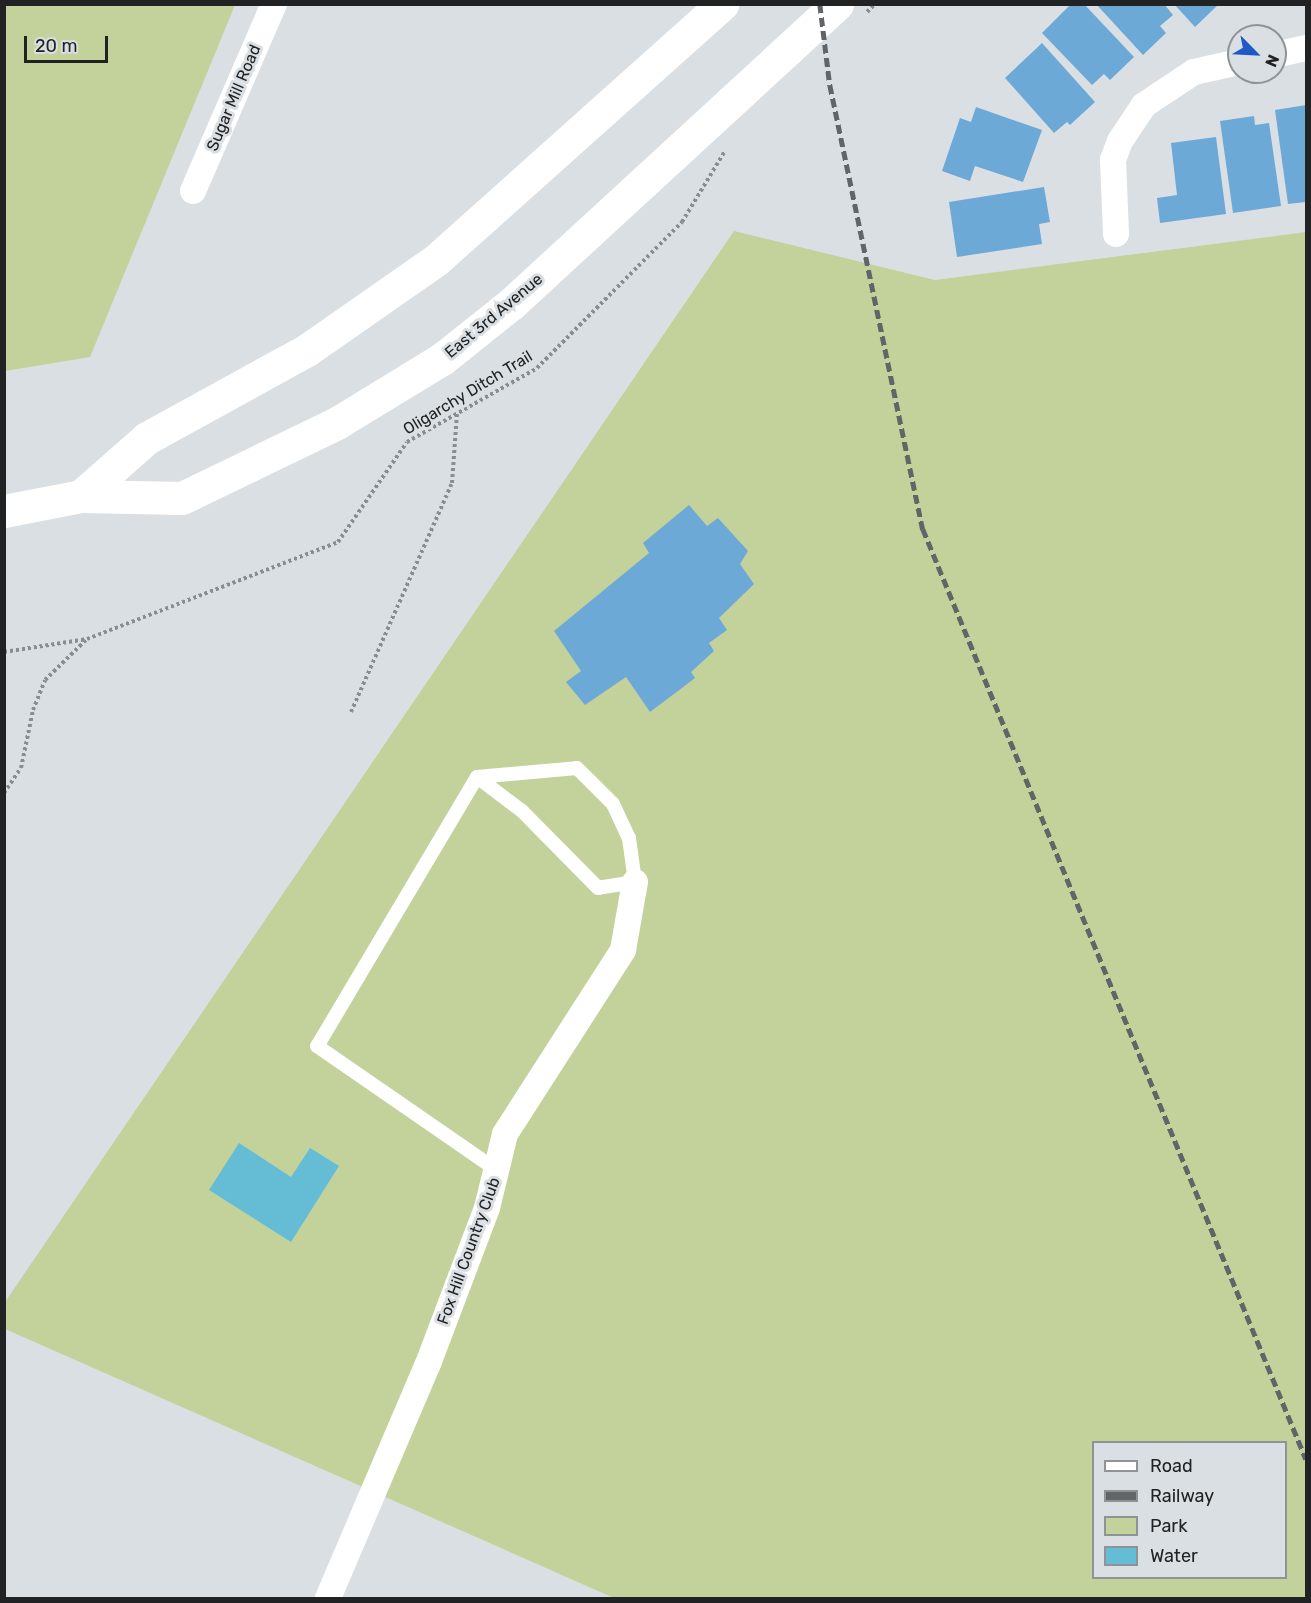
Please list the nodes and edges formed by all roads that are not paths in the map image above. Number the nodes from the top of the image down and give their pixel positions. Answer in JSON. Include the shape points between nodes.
{"nodes":[{"id":1,"x":274,"y":4,"type":"edge"},
{"id":2,"x":722,"y":4,"type":"edge"},
{"id":3,"x":837,"y":4,"type":"edge"},
{"id":4,"x":1306,"y":48,"type":"edge"},
{"id":5,"x":1287,"y":52,"type":"edge"},
{"id":6,"x":1227,"y":65,"type":"edge"},
{"id":7,"x":194,"y":191,"type":"dead end"},
{"id":8,"x":1116,"y":234,"type":"dead end"},
{"id":9,"x":81,"y":496,"type":"junction"},
{"id":10,"x":4,"y":511,"type":"edge"},
{"id":11,"x":477,"y":777,"type":"junction"},
{"id":12,"x":635,"y":882,"type":"junction"},
{"id":13,"x":498,"y":1171,"type":"junction"},
{"id":14,"x":328,"y":1599,"type":"edge"}],
"edges":[{"from":1,"to":7,"type":"street","name":"Sugar Mill Road"},
{"from":2,"to":9,"type":"main road","via":[[436,260],[307,350],[147,438]]},
{"from":3,"to":9,"type":"main road","name":"East 3rd Avenue","via":[[511,304],[442,360],[337,423],[182,498]]},
{"from":4,"to":5,"type":"street"},
{"from":6,"to":8,"type":"street","via":[[1194,72],[1144,105],[1120,141],[1113,160]]},
{"from":9,"to":10,"type":"main road","name":"East 3rd Avenue"},
{"from":11,"to":12,"type":"lane","via":[[522,811],[598,888]]},
{"from":11,"to":12,"type":"lane","via":[[577,768],[613,804],[629,838]]},
{"from":11,"to":13,"type":"lane","via":[[317,1047]]},
{"from":12,"to":13,"type":"street","name":"Fox Hill Country Club","via":[[624,950],[505,1134]]},
{"from":13,"to":14,"type":"street","name":"Fox Hill Country Club","via":[[428,1364]]}]}
